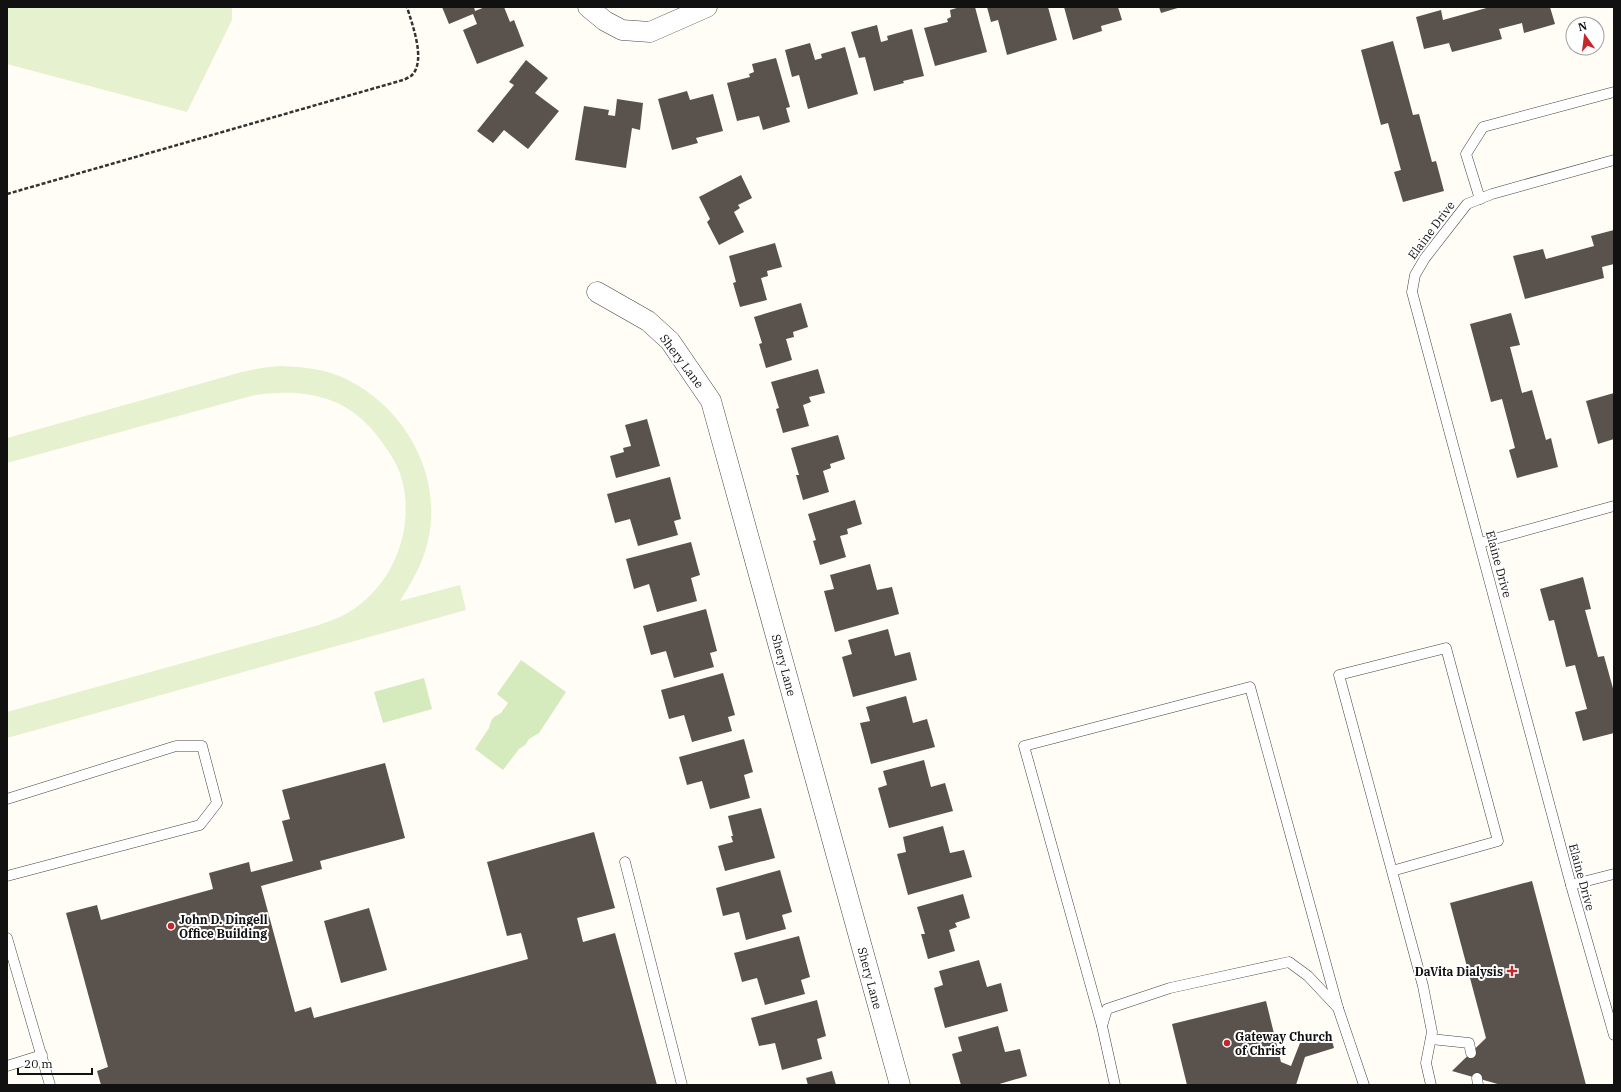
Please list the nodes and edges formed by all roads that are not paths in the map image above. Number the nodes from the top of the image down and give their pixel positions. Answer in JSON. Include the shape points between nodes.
{"nodes":[{"id":1,"x":707,"y":7,"type":"edge"},
{"id":2,"x":589,"y":9,"type":"edge"},
{"id":3,"x":1614,"y":92,"type":"edge"},
{"id":4,"x":1614,"y":160,"type":"edge"},
{"id":5,"x":1480,"y":199,"type":"junction"},
{"id":6,"x":597,"y":292,"type":"dead end"},
{"id":7,"x":1614,"y":506,"type":"edge"},
{"id":8,"x":1480,"y":543,"type":"junction"},
{"id":9,"x":7,"y":800,"type":"edge"},
{"id":10,"x":625,"y":862,"type":"dead end"},
{"id":11,"x":1392,"y":872,"type":"junction"},
{"id":12,"x":1614,"y":874,"type":"edge"},
{"id":13,"x":7,"y":876,"type":"edge"},
{"id":14,"x":1571,"y":885,"type":"junction"},
{"id":15,"x":7,"y":938,"type":"edge"},
{"id":16,"x":1338,"y":1008,"type":"junction"},
{"id":17,"x":1102,"y":1026,"type":"junction"},
{"id":18,"x":1614,"y":1035,"type":"edge"},
{"id":19,"x":1431,"y":1039,"type":"junction"},
{"id":20,"x":1471,"y":1053,"type":"dead end"},
{"id":21,"x":42,"y":1055,"type":"junction"},
{"id":22,"x":7,"y":1066,"type":"edge"},
{"id":23,"x":50,"y":1085,"type":"edge"},
{"id":24,"x":682,"y":1085,"type":"edge"},
{"id":25,"x":900,"y":1085,"type":"edge"},
{"id":26,"x":1115,"y":1085,"type":"edge"},
{"id":27,"x":1364,"y":1085,"type":"edge"},
{"id":28,"x":1431,"y":1085,"type":"edge"}],
"edges":[{"from":1,"to":2,"type":"street","via":[[650,32],[622,30]]},
{"from":3,"to":5,"type":"lane","via":[[1483,127],[1466,154]]},
{"from":4,"to":5,"type":"lane","name":"Elaine Drive"},
{"from":5,"to":8,"type":"lane","name":"Elaine Drive","via":[[1467,204],[1425,258],[1415,275],[1412,292]]},
{"from":6,"to":25,"type":"street","name":"Shery Lane","via":[[648,321],[670,341],[711,401]]},
{"from":7,"to":8,"type":"lane"},
{"from":8,"to":14,"type":"lane","name":"Elaine Drive"},
{"from":9,"to":13,"type":"lane","via":[[176,746],[202,746],[217,803],[200,825]]},
{"from":10,"to":24,"type":"lane"},
{"from":11,"to":11,"type":"lane","via":[[1339,675],[1446,648],[1498,841]]},
{"from":11,"to":19,"type":"lane","via":[[1423,986],[1432,1032]]},
{"from":12,"to":14,"type":"lane"},
{"from":14,"to":18,"type":"lane","name":"Elaine Drive"},
{"from":15,"to":21,"type":"lane"},
{"from":16,"to":17,"type":"lane","via":[[1308,976],[1289,962],[1170,988],[1107,1010]]},
{"from":16,"to":17,"type":"lane","via":[[1250,687],[1024,746]]},
{"from":16,"to":27,"type":"lane"},
{"from":17,"to":26,"type":"lane"},
{"from":19,"to":20,"type":"lane","via":[[1469,1043]]},
{"from":19,"to":28,"type":"lane","via":[[1426,1063]]},
{"from":21,"to":22,"type":"lane"},
{"from":21,"to":23,"type":"lane"}]}
